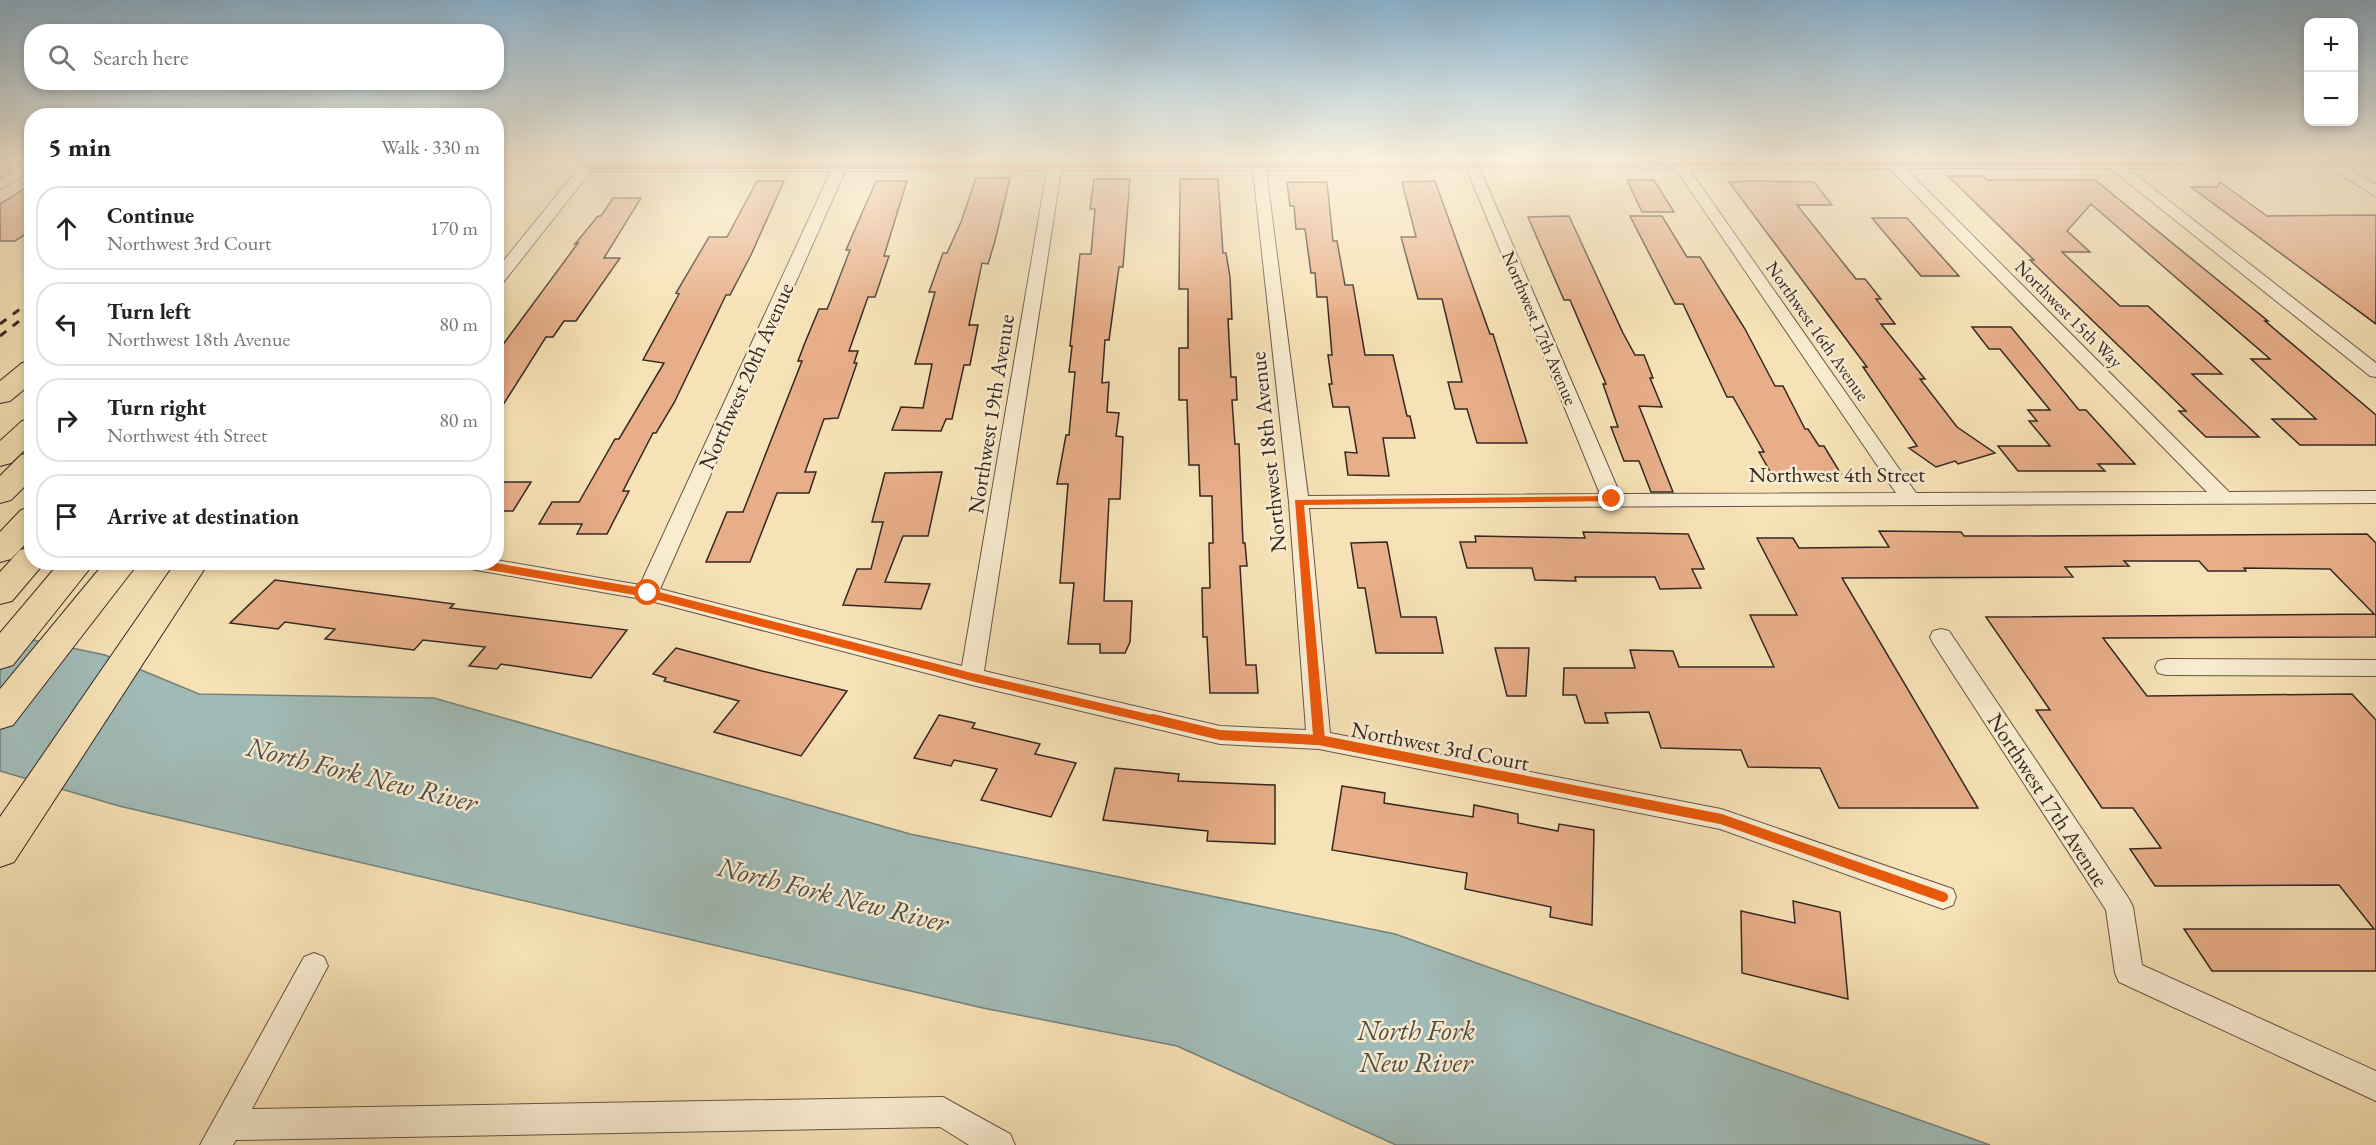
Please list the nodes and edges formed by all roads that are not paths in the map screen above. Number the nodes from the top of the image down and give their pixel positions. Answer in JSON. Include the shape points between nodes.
{"nodes":[{"id":1,"x":551,"y":211,"type":"edge"},
{"id":2,"x":820,"y":211,"type":"edge"},
{"id":3,"x":1048,"y":211,"type":"edge"},
{"id":4,"x":1265,"y":211,"type":"edge"},
{"id":5,"x":1491,"y":211,"type":"edge"},
{"id":6,"x":1712,"y":211,"type":"edge"},
{"id":7,"x":1940,"y":211,"type":"edge"},
{"id":8,"x":2174,"y":211,"type":"edge"},
{"id":9,"x":504,"y":271,"type":"edge"},
{"id":10,"x":2376,"y":372,"type":"edge"},
{"id":11,"x":24,"y":376,"type":"edge"},
{"id":12,"x":0,"y":395,"type":"edge"},
{"id":13,"x":24,"y":434,"type":"edge"},
{"id":14,"x":0,"y":457,"type":"edge"},
{"id":15,"x":24,"y":469,"type":"edge"},
{"id":16,"x":0,"y":493,"type":"edge"},
{"id":17,"x":1909,"y":497,"type":"junction"},
{"id":18,"x":2376,"y":497,"type":"edge"},
{"id":19,"x":2224,"y":498,"type":"junction"},
{"id":20,"x":1612,"y":499,"type":"junction"},
{"id":21,"x":1299,"y":502,"type":"junction"},
{"id":22,"x":19,"y":541,"type":"edge"},
{"id":23,"x":504,"y":568,"type":"edge"},
{"id":24,"x":117,"y":570,"type":"edge"},
{"id":25,"x":188,"y":570,"type":"edge"},
{"id":26,"x":71,"y":572,"type":"edge"},
{"id":27,"x":0,"y":593,"type":"edge"},
{"id":28,"x":648,"y":593,"type":"junction"},
{"id":29,"x":1941,"y":637,"type":"dead end"},
{"id":30,"x":0,"y":656,"type":"edge"},
{"id":31,"x":2166,"y":667,"type":"dead end"},
{"id":32,"x":2376,"y":668,"type":"edge"},
{"id":33,"x":972,"y":677,"type":"junction"},
{"id":34,"x":0,"y":715,"type":"edge"},
{"id":35,"x":1319,"y":740,"type":"junction"},
{"id":36,"x":0,"y":850,"type":"edge"},
{"id":37,"x":1943,"y":897,"type":"dead end"},
{"id":38,"x":315,"y":966,"type":"dead end"},
{"id":39,"x":2376,"y":1086,"type":"edge"},
{"id":40,"x":222,"y":1135,"type":"edge"},
{"id":41,"x":999,"y":1145,"type":"edge"}],
"edges":[{"from":1,"to":9,"type":"street"},
{"from":2,"to":28,"type":"street","name":"Northwest 20th Avenue"},
{"from":3,"to":33,"type":"street","name":"Northwest 19th Avenue"},
{"from":4,"to":21,"type":"street","name":"Northwest 18th Avenue"},
{"from":5,"to":20,"type":"street","name":"Northwest 17th Avenue"},
{"from":6,"to":17,"type":"street","name":"Northwest 16th Avenue"},
{"from":7,"to":19,"type":"street","name":"Northwest 15th Way"},
{"from":8,"to":10,"type":"street"},
{"from":11,"to":12,"type":"highway"},
{"from":13,"to":14,"type":"highway"},
{"from":15,"to":16,"type":"highway"},
{"from":17,"to":19,"type":"street","name":"Northwest 4th Street"},
{"from":17,"to":20,"type":"street","name":"Northwest 4th Street"},
{"from":18,"to":19,"type":"street","name":"Northwest 4th Street"},
{"from":20,"to":21,"type":"street","name":"Northwest 4th Street"},
{"from":21,"to":35,"type":"street","name":"Northwest 18th Avenue"},
{"from":22,"to":27,"type":"highway"},
{"from":23,"to":28,"type":"street","name":"Northwest 3rd Court"},
{"from":24,"to":34,"type":"highway"},
{"from":25,"to":36,"type":"highway"},
{"from":26,"to":30,"type":"highway"},
{"from":28,"to":33,"type":"street","name":"Northwest 3rd Court"},
{"from":29,"to":39,"type":"street","name":"Northwest 17th Avenue","via":[[2119,907],[2129,973]]},
{"from":31,"to":32,"type":"street"},
{"from":33,"to":35,"type":"street","name":"Northwest 3rd Court","via":[[1220,735]]},
{"from":35,"to":37,"type":"street","name":"Northwest 3rd Court","via":[[1721,819]]},
{"from":38,"to":40,"type":"street"},
{"from":40,"to":41,"type":"street","via":[[943,1113]]}]}
